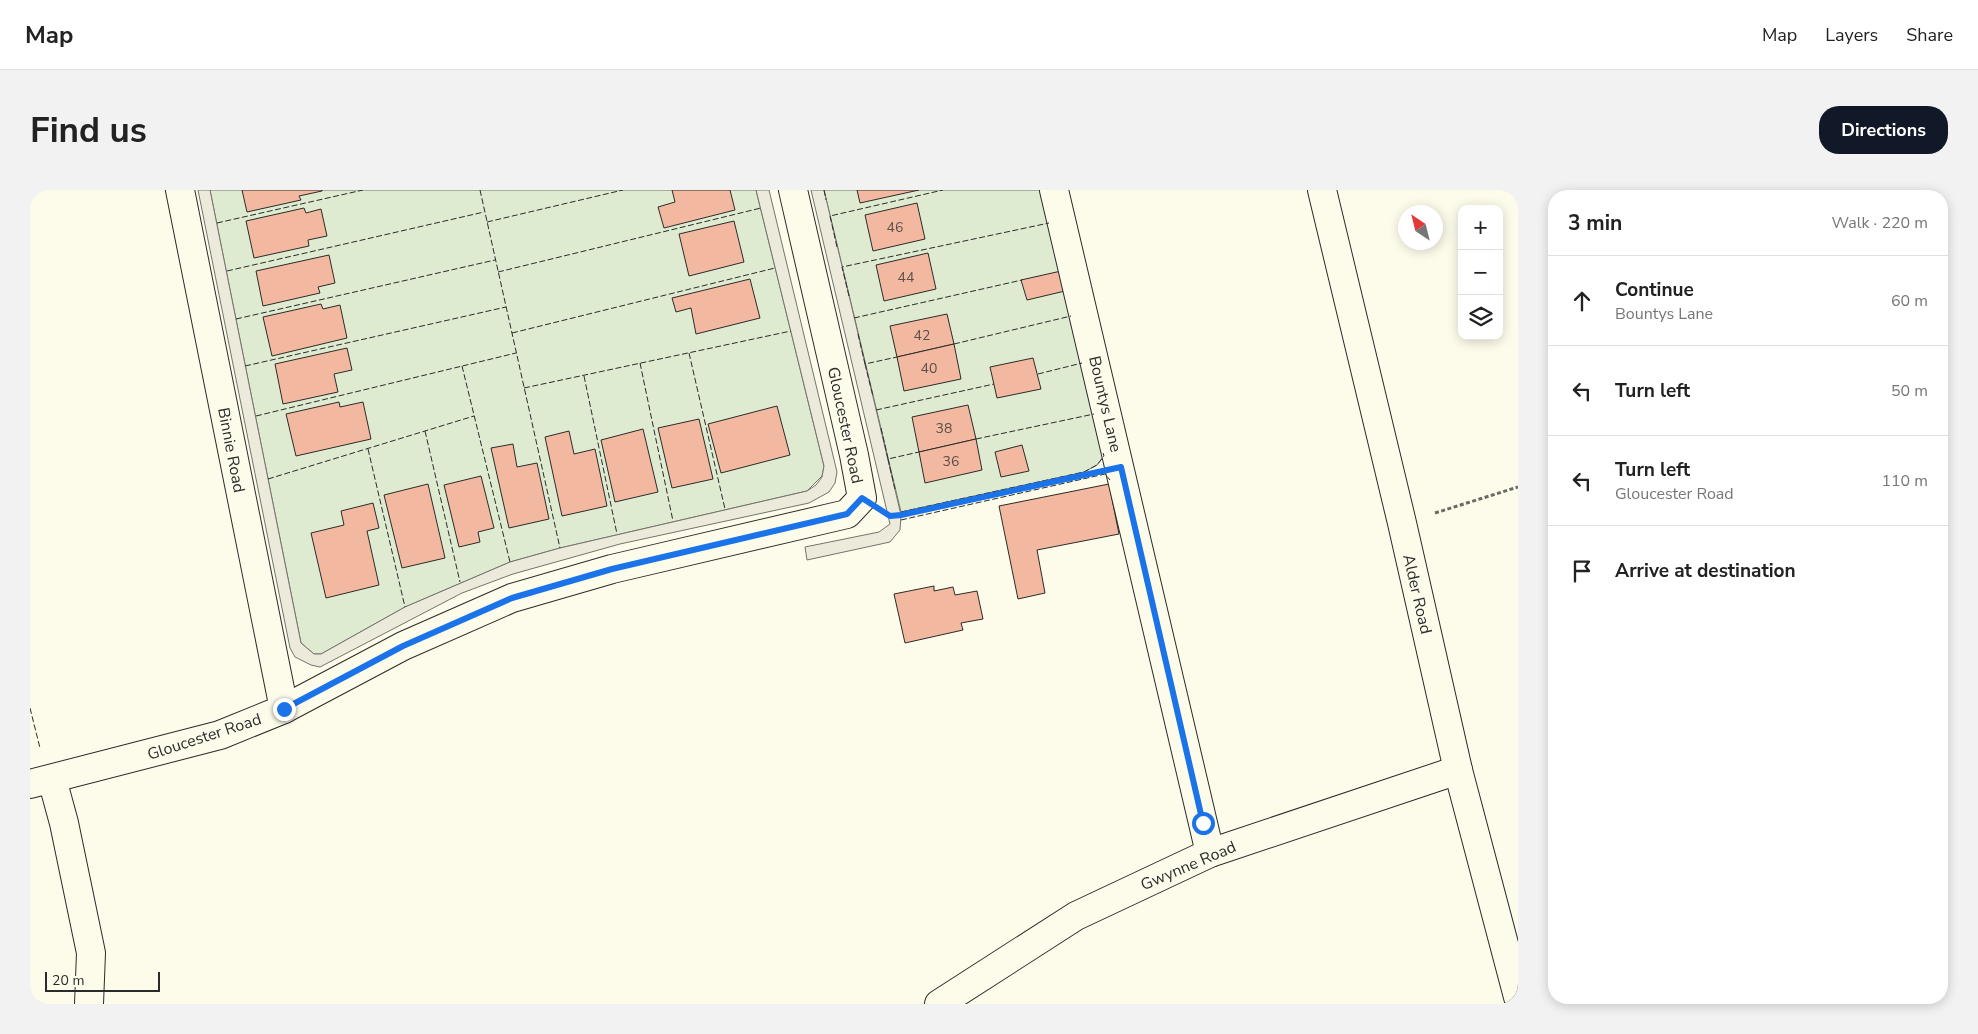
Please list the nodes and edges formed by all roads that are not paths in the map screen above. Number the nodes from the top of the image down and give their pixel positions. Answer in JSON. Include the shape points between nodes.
{"nodes":[{"id":1,"x":180,"y":190,"type":"edge"},
{"id":2,"x":792,"y":190,"type":"edge"},
{"id":3,"x":1054,"y":190,"type":"edge"},
{"id":4,"x":1322,"y":190,"type":"edge"},
{"id":5,"x":284,"y":709,"type":"junction"},
{"id":6,"x":1458,"y":770,"type":"junction"},
{"id":7,"x":41,"y":782,"type":"edge"},
{"id":8,"x":1210,"y":853,"type":"junction"},
{"id":9,"x":1518,"y":997,"type":"edge"},
{"id":10,"x":89,"y":1004,"type":"edge"},
{"id":11,"x":939,"y":1004,"type":"edge"}],
"edges":[{"from":1,"to":5,"type":"street","name":"Binnie Road"},
{"from":2,"to":5,"type":"street","name":"Gloucester Road","via":[[862,498],[847,514],[612,569],[512,598],[403,646]]},
{"from":3,"to":8,"type":"street","name":"Bountys Lane"},
{"from":4,"to":6,"type":"street","name":"Alder Road"},
{"from":5,"to":7,"type":"street","name":"Gloucester Road","via":[[220,735]]},
{"from":6,"to":8,"type":"street","name":"Gwynne Road"},
{"from":6,"to":9,"type":"street","name":"Alder Road"},
{"from":7,"to":10,"type":"street","via":[[64,823],[90,953]]},
{"from":8,"to":11,"type":"street","name":"Gwynne Road","via":[[1076,916]]}]}
